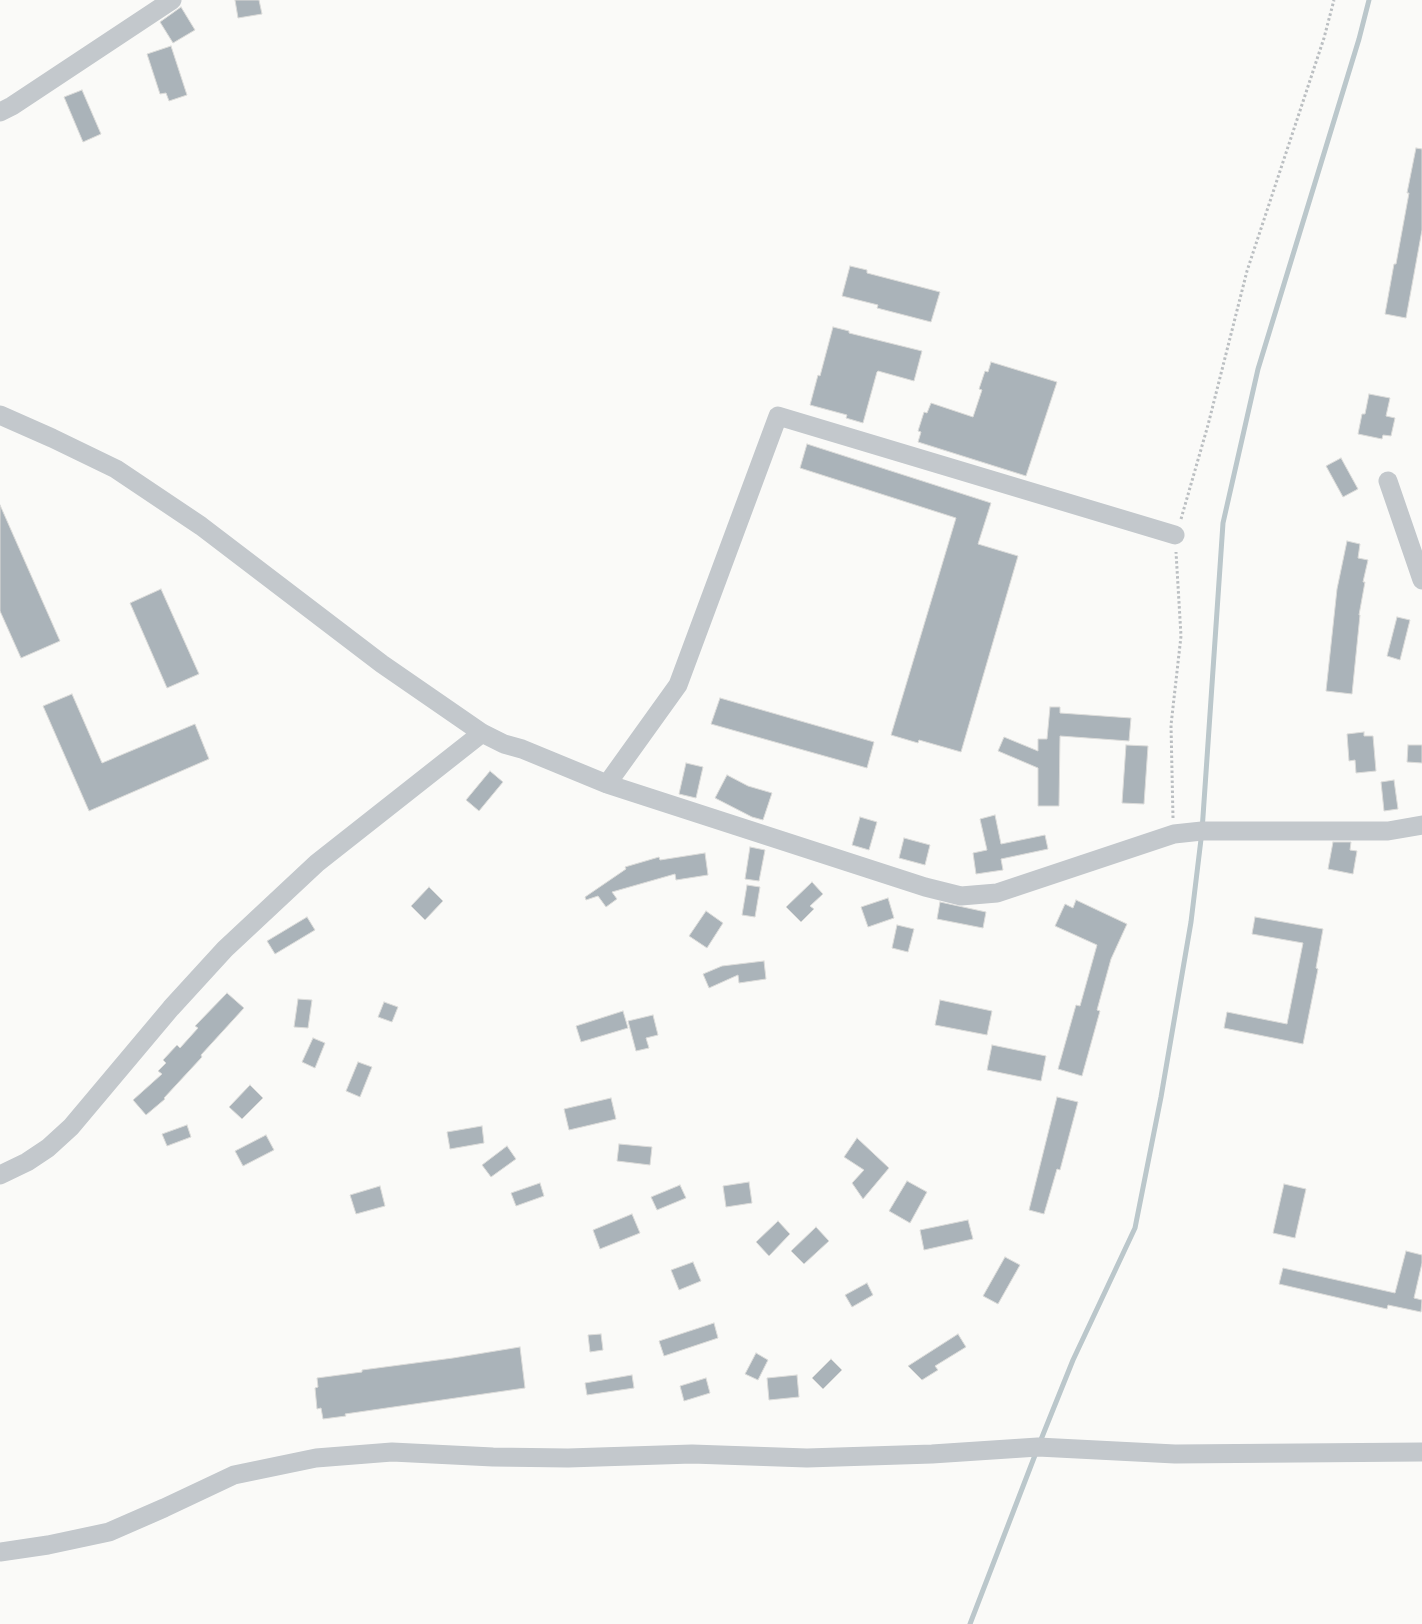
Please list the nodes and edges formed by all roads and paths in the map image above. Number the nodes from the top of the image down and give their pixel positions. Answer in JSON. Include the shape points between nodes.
{"nodes":[{"id":1,"x":172,"y":0,"type":"edge"},
{"id":2,"x":1334,"y":0,"type":"edge"},
{"id":3,"x":0,"y":112,"type":"edge"},
{"id":4,"x":0,"y":415,"type":"edge"},
{"id":5,"x":1388,"y":482,"type":"dead end"},
{"id":6,"x":1176,"y":534,"type":"junction"},
{"id":7,"x":1422,"y":580,"type":"edge"},
{"id":8,"x":482,"y":733,"type":"junction"},
{"id":9,"x":607,"y":784,"type":"junction"},
{"id":10,"x":1422,"y":825,"type":"edge"},
{"id":11,"x":1174,"y":834,"type":"junction"},
{"id":12,"x":0,"y":1175,"type":"edge"},
{"id":13,"x":1422,"y":1452,"type":"edge"},
{"id":14,"x":0,"y":1552,"type":"edge"}],
"edges":[{"from":1,"to":3,"type":"street"},
{"from":2,"to":6,"type":"path","via":[[1246,271],[1208,425]]},
{"from":4,"to":8,"type":"street","via":[[116,469],[201,526],[382,664]]},
{"from":5,"to":7,"type":"street"},
{"from":6,"to":9,"type":"street","via":[[778,416],[678,685]]},
{"from":6,"to":11,"type":"path","via":[[1181,636],[1171,725]]},
{"from":8,"to":9,"type":"street"},
{"from":8,"to":12,"type":"street","via":[[318,863],[225,949],[71,1127],[48,1148]]},
{"from":9,"to":11,"type":"street","via":[[925,888],[961,896],[997,893]]},
{"from":10,"to":11,"type":"street","via":[[1388,831],[1202,831]]},
{"from":13,"to":14,"type":"street","via":[[1175,1454],[1038,1447],[807,1458],[692,1454],[493,1457],[392,1452],[316,1458],[234,1475],[109,1532]]}]}
